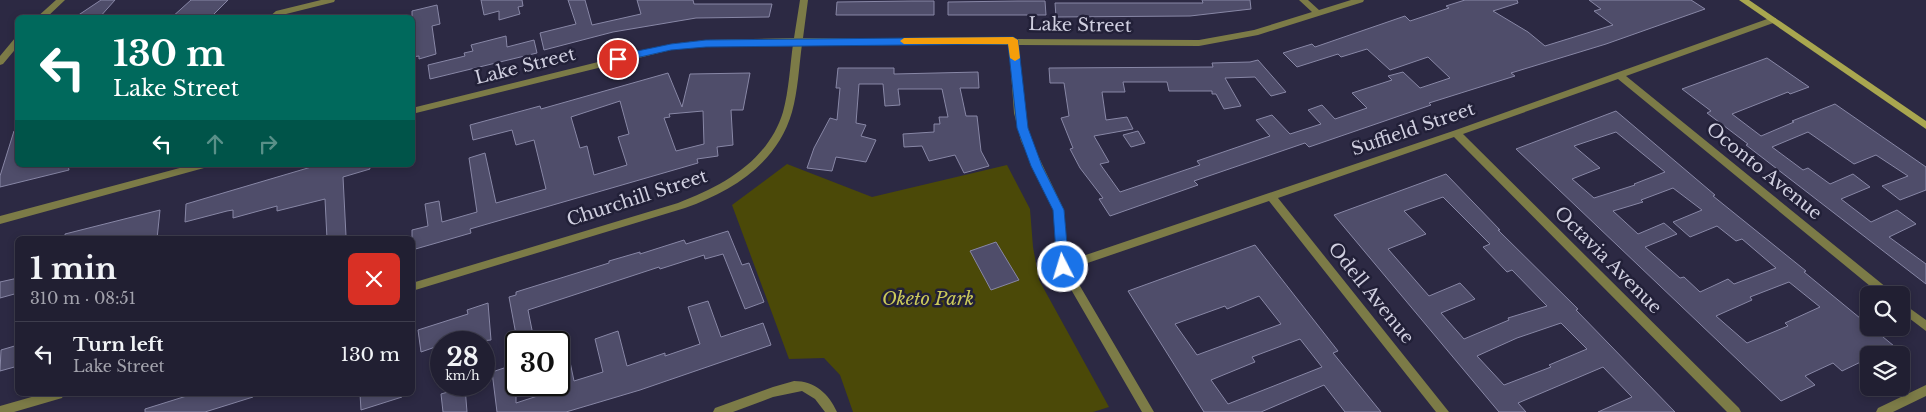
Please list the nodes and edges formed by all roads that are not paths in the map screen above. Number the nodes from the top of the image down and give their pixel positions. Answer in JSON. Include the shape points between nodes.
{"nodes":[{"id":1,"x":61,"y":0,"type":"edge"},
{"id":2,"x":332,"y":0,"type":"edge"},
{"id":3,"x":804,"y":0,"type":"edge"},
{"id":4,"x":1303,"y":0,"type":"edge"},
{"id":5,"x":1360,"y":0,"type":"edge"},
{"id":6,"x":1744,"y":0,"type":"edge"},
{"id":7,"x":1317,"y":13,"type":"junction"},
{"id":8,"x":44,"y":15,"type":"edge"},
{"id":9,"x":276,"y":15,"type":"edge"},
{"id":10,"x":1773,"y":20,"type":"junction"},
{"id":11,"x":1013,"y":40,"type":"junction"},
{"id":12,"x":797,"y":41,"type":"junction"},
{"id":13,"x":15,"y":44,"type":"edge"},
{"id":14,"x":0,"y":62,"type":"edge"},
{"id":15,"x":1619,"y":75,"type":"junction"},
{"id":16,"x":415,"y":111,"type":"edge"},
{"id":17,"x":1926,"y":126,"type":"edge"},
{"id":18,"x":1456,"y":133,"type":"junction"},
{"id":19,"x":197,"y":167,"type":"edge"},
{"id":20,"x":1271,"y":196,"type":"junction"},
{"id":21,"x":0,"y":220,"type":"edge"},
{"id":22,"x":1063,"y":267,"type":"junction"},
{"id":23,"x":415,"y":286,"type":"edge"},
{"id":24,"x":1877,"y":286,"type":"edge"},
{"id":25,"x":1910,"y":313,"type":"edge"},
{"id":26,"x":1926,"y":326,"type":"edge"},
{"id":27,"x":1926,"y":390,"type":"edge"},
{"id":28,"x":51,"y":396,"type":"edge"},
{"id":29,"x":0,"y":411,"type":"edge"},
{"id":30,"x":719,"y":412,"type":"edge"},
{"id":31,"x":830,"y":412,"type":"edge"},
{"id":32,"x":1148,"y":412,"type":"edge"},
{"id":33,"x":1443,"y":412,"type":"edge"},
{"id":34,"x":1735,"y":412,"type":"edge"},
{"id":35,"x":1882,"y":412,"type":"edge"}],
"edges":[{"from":1,"to":8,"type":"street"},
{"from":2,"to":9,"type":"street"},
{"from":3,"to":12,"type":"street","name":"Churchill Street"},
{"from":4,"to":7,"type":"street"},
{"from":5,"to":7,"type":"street","name":"Lake Street"},
{"from":6,"to":10,"type":"main road"},
{"from":7,"to":11,"type":"street","name":"Lake Street","via":[[1255,33],[1198,43]]},
{"from":10,"to":15,"type":"street","name":"Suffield Street"},
{"from":10,"to":17,"type":"main road"},
{"from":11,"to":12,"type":"street","name":"Lake Street"},
{"from":11,"to":22,"type":"street","via":[[1026,142],[1058,210]]},
{"from":12,"to":16,"type":"street","name":"Lake Street","via":[[671,47]]},
{"from":12,"to":23,"type":"street","name":"Churchill Street","via":[[784,126],[753,167],[724,187],[674,208]]},
{"from":13,"to":14,"type":"street"},
{"from":15,"to":18,"type":"street","name":"Suffield Street"},
{"from":15,"to":24,"type":"street","name":"Oconto Avenue"},
{"from":18,"to":20,"type":"street","name":"Suffield Street"},
{"from":18,"to":34,"type":"street","name":"Octavia Avenue"},
{"from":19,"to":21,"type":"street"},
{"from":20,"to":22,"type":"street","name":"Suffield Street"},
{"from":20,"to":33,"type":"street","name":"Odell Avenue"},
{"from":22,"to":32,"type":"street"},
{"from":25,"to":26,"type":"street"},
{"from":27,"to":35,"type":"street"},
{"from":28,"to":29,"type":"street"},
{"from":30,"to":31,"type":"street","via":[[780,390],[802,386],[818,394]]}]}
